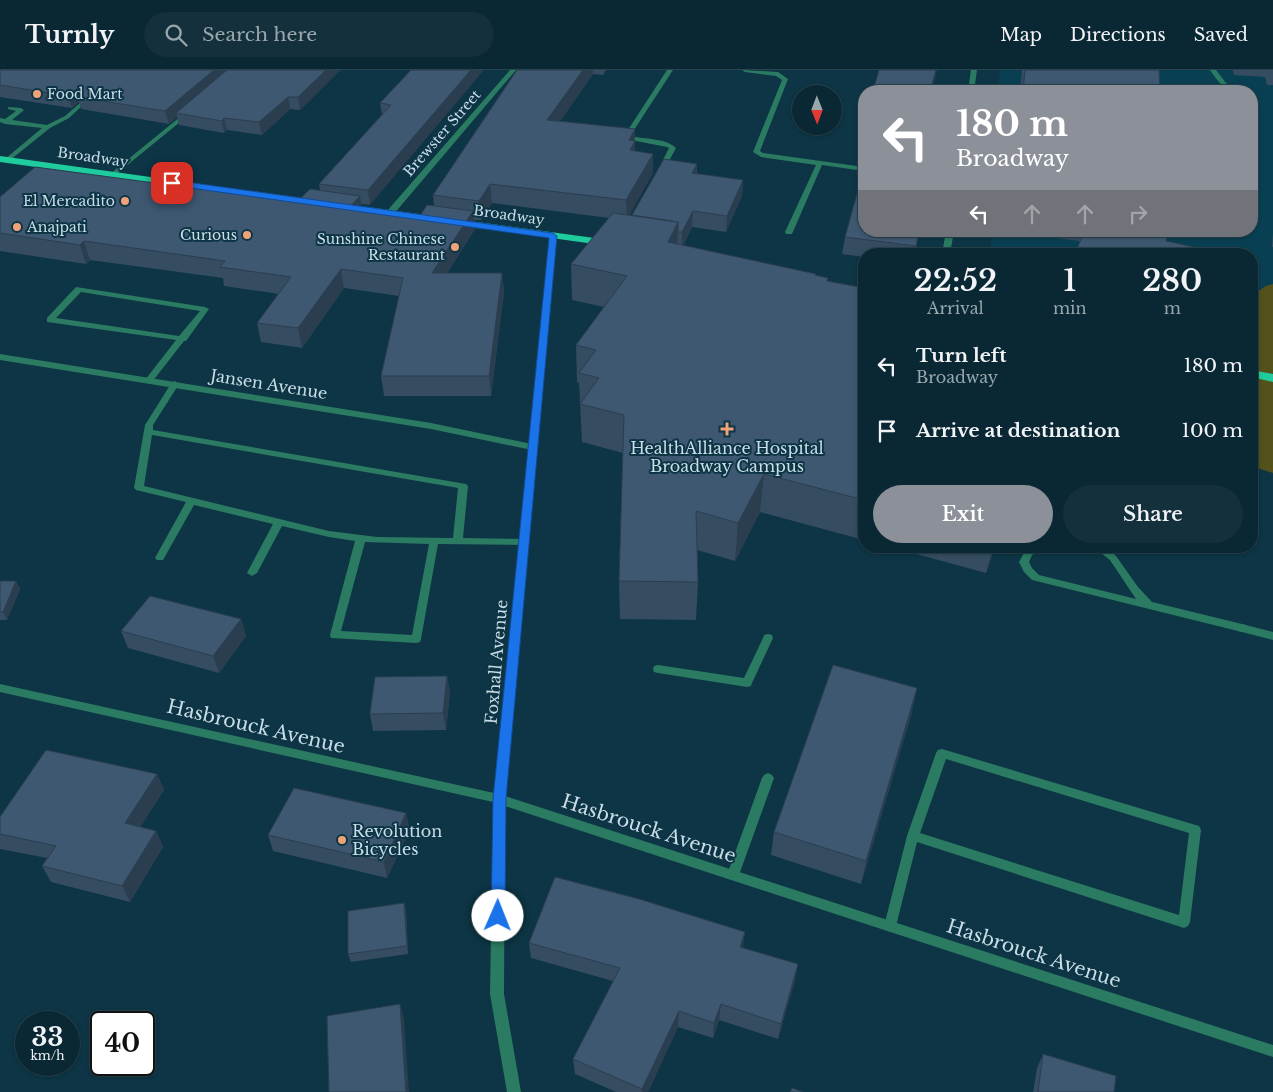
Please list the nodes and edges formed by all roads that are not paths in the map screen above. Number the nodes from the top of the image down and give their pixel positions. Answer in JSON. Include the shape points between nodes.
{"nodes":[{"id":1,"x":513,"y":70,"type":"edge"},
{"id":2,"x":670,"y":70,"type":"edge"},
{"id":3,"x":745,"y":70,"type":"edge"},
{"id":4,"x":974,"y":70,"type":"edge"},
{"id":5,"x":1213,"y":70,"type":"edge"},
{"id":6,"x":972,"y":85,"type":"edge"},
{"id":7,"x":1225,"y":85,"type":"edge"},
{"id":8,"x":80,"y":105,"type":"edge"},
{"id":9,"x":10,"y":108,"type":"dead end"},
{"id":10,"x":194,"y":108,"type":"edge"},
{"id":11,"x":3,"y":120,"type":"edge"},
{"id":12,"x":0,"y":126,"type":"edge"},
{"id":13,"x":48,"y":126,"type":"junction"},
{"id":14,"x":3,"y":160,"type":"edge"},
{"id":15,"x":820,"y":163,"type":"junction"},
{"id":16,"x":858,"y":168,"type":"edge"},
{"id":17,"x":659,"y":174,"type":"edge"},
{"id":18,"x":112,"y":175,"type":"junction"},
{"id":19,"x":390,"y":213,"type":"junction"},
{"id":20,"x":789,"y":232,"type":"dead end"},
{"id":21,"x":553,"y":236,"type":"junction"},
{"id":22,"x":619,"y":244,"type":"edge"},
{"id":23,"x":183,"y":340,"type":"junction"},
{"id":24,"x":0,"y":358,"type":"edge"},
{"id":25,"x":1258,"y":375,"type":"edge"},
{"id":26,"x":1273,"y":378,"type":"edge"},
{"id":27,"x":149,"y":380,"type":"junction"},
{"id":28,"x":175,"y":384,"type":"junction"},
{"id":29,"x":148,"y":432,"type":"junction"},
{"id":30,"x":532,"y":447,"type":"junction"},
{"id":31,"x":192,"y":500,"type":"junction"},
{"id":32,"x":279,"y":522,"type":"junction"},
{"id":33,"x":362,"y":538,"type":"junction"},
{"id":34,"x":434,"y":541,"type":"junction"},
{"id":35,"x":458,"y":541,"type":"junction"},
{"id":36,"x":523,"y":542,"type":"junction"},
{"id":37,"x":1028,"y":553,"type":"edge"},
{"id":38,"x":1109,"y":553,"type":"edge"},
{"id":39,"x":160,"y":558,"type":"dead end"},
{"id":40,"x":252,"y":573,"type":"dead end"},
{"id":41,"x":1149,"y":606,"type":"junction"},
{"id":42,"x":1273,"y":636,"type":"edge"},
{"id":43,"x":768,"y":638,"type":"dead end"},
{"id":44,"x":658,"y":668,"type":"dead end"},
{"id":45,"x":0,"y":688,"type":"edge"},
{"id":46,"x":768,"y":778,"type":"dead end"},
{"id":47,"x":499,"y":799,"type":"junction"},
{"id":48,"x":914,"y":836,"type":"junction"},
{"id":49,"x":733,"y":875,"type":"junction"},
{"id":50,"x":890,"y":926,"type":"junction"},
{"id":51,"x":1273,"y":1051,"type":"edge"},
{"id":52,"x":514,"y":1092,"type":"edge"}],
"edges":[{"from":1,"to":19,"type":"street","name":"Brewster Street"},
{"from":2,"to":17,"type":"street","via":[[629,133],[633,138],[673,148]]},
{"from":3,"to":15,"type":"street","via":[[778,74],[785,79],[756,152]]},
{"from":4,"to":6,"type":"street"},
{"from":5,"to":7,"type":"street"},
{"from":8,"to":13,"type":"street","via":[[67,117]]},
{"from":9,"to":11,"type":"street","via":[[21,110]]},
{"from":10,"to":18,"type":"street"},
{"from":11,"to":12,"type":"street"},
{"from":11,"to":13,"type":"street"},
{"from":13,"to":14,"type":"street"},
{"from":14,"to":18,"type":"highway","name":"Broadway"},
{"from":15,"to":16,"type":"street"},
{"from":15,"to":20,"type":"street"},
{"from":18,"to":19,"type":"highway","name":"Broadway"},
{"from":19,"to":21,"type":"highway","name":"Broadway"},
{"from":21,"to":22,"type":"highway","name":"Broadway"},
{"from":21,"to":30,"type":"street","name":"Foxhall Avenue"},
{"from":23,"to":23,"type":"street","via":[[206,308],[79,289],[50,320]]},
{"from":23,"to":27,"type":"street"},
{"from":24,"to":27,"type":"street","name":"Jansen Avenue"},
{"from":25,"to":26,"type":"highway"},
{"from":27,"to":28,"type":"street","name":"Jansen Avenue"},
{"from":28,"to":29,"type":"street","via":[[149,425]]},
{"from":28,"to":30,"type":"street","name":"Jansen Avenue","via":[[431,426]]},
{"from":29,"to":31,"type":"street","via":[[139,488]]},
{"from":29,"to":35,"type":"street","via":[[462,486]]},
{"from":30,"to":36,"type":"street","name":"Foxhall Avenue"},
{"from":31,"to":32,"type":"street"},
{"from":31,"to":39,"type":"street"},
{"from":32,"to":33,"type":"street"},
{"from":32,"to":40,"type":"street"},
{"from":33,"to":34,"type":"street"},
{"from":33,"to":34,"type":"street","via":[[335,635],[416,639]]},
{"from":34,"to":35,"type":"street"},
{"from":35,"to":36,"type":"street"},
{"from":36,"to":47,"type":"street","name":"Foxhall Avenue"},
{"from":37,"to":41,"type":"street","via":[[1024,562],[1036,578]]},
{"from":38,"to":41,"type":"street"},
{"from":41,"to":42,"type":"street"},
{"from":43,"to":44,"type":"street","via":[[747,683]]},
{"from":45,"to":47,"type":"street","name":"Hasbrouck Avenue"},
{"from":46,"to":49,"type":"street"},
{"from":47,"to":49,"type":"street","name":"Hasbrouck Avenue"},
{"from":47,"to":52,"type":"street","name":"Foxhall Avenue","via":[[497,994]]},
{"from":48,"to":48,"type":"street","via":[[941,845],[1184,922],[1195,830],[942,753]]},
{"from":48,"to":50,"type":"street"},
{"from":49,"to":50,"type":"street","name":"Hasbrouck Avenue"},
{"from":50,"to":51,"type":"street","name":"Hasbrouck Avenue"}]}
